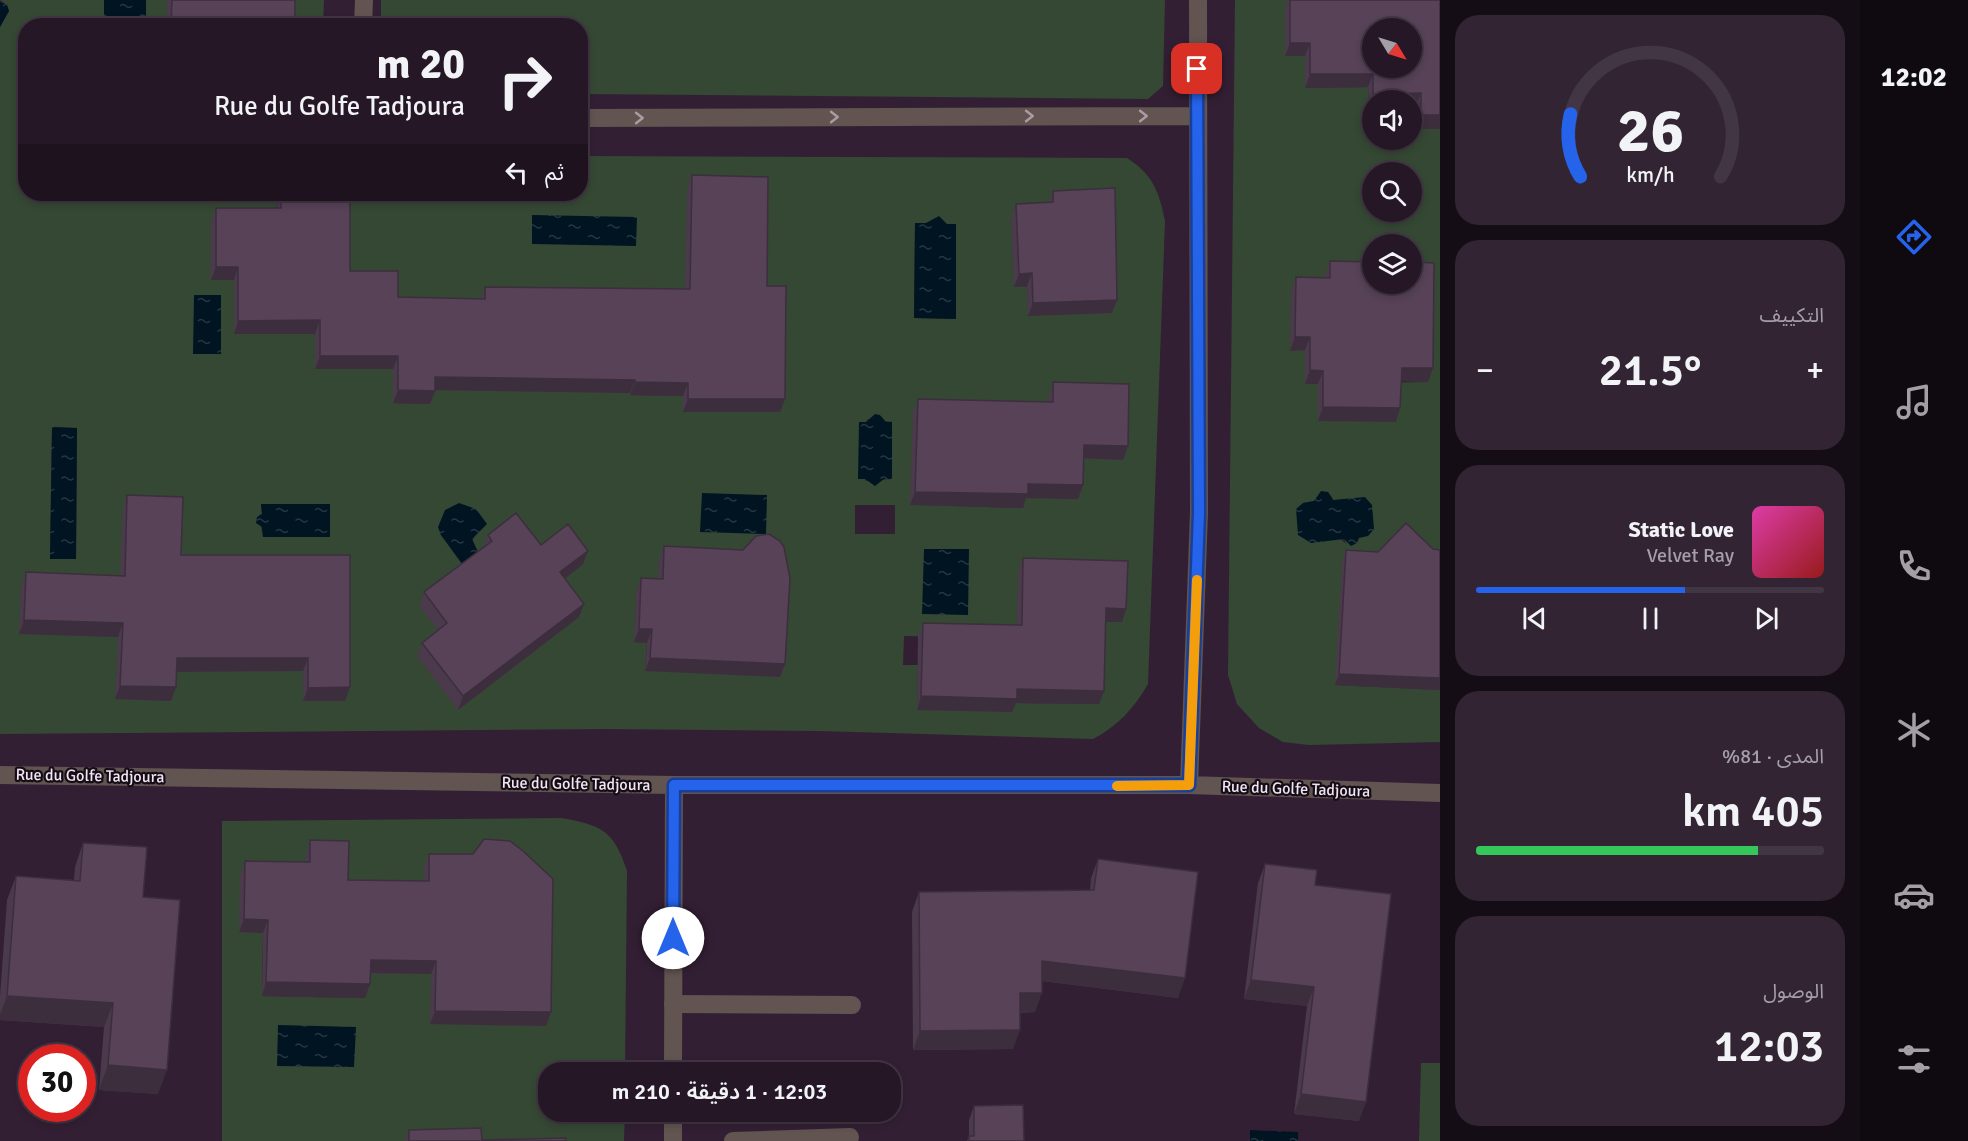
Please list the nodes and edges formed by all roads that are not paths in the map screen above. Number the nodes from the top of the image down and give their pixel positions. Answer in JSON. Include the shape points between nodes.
{"nodes":[{"id":1,"x":364,"y":0,"type":"edge"},
{"id":2,"x":1198,"y":0,"type":"edge"},
{"id":3,"x":363,"y":18,"type":"edge"},
{"id":4,"x":1197,"y":116,"type":"junction"},
{"id":5,"x":588,"y":118,"type":"edge"},
{"id":6,"x":0,"y":775,"type":"edge"},
{"id":7,"x":674,"y":785,"type":"junction"},
{"id":8,"x":1189,"y":785,"type":"junction"},
{"id":9,"x":1440,"y":793,"type":"edge"},
{"id":10,"x":673,"y":1004,"type":"junction"},
{"id":11,"x":852,"y":1005,"type":"dead end"},
{"id":12,"x":673,"y":1062,"type":"edge"},
{"id":13,"x":673,"y":1122,"type":"edge"},
{"id":14,"x":850,"y":1137,"type":"dead end"},
{"id":15,"x":673,"y":1141,"type":"edge"},
{"id":16,"x":733,"y":1141,"type":"edge"}],
"edges":[{"from":1,"to":3,"type":"street"},
{"from":2,"to":4,"type":"street"},
{"from":5,"to":4,"type":"street","one_way":true},
{"from":4,"to":8,"type":"street","via":[[1199,502]]},
{"from":6,"to":7,"type":"street","name":"Rue du Golfe Tadjoura"},
{"from":7,"to":8,"type":"street","name":"Rue du Golfe Tadjoura"},
{"from":7,"to":10,"type":"street"},
{"from":8,"to":9,"type":"street","name":"Rue du Golfe Tadjoura"},
{"from":10,"to":11,"type":"street"},
{"from":10,"to":12,"type":"street"},
{"from":13,"to":15,"type":"street"},
{"from":14,"to":16,"type":"street"}]}
